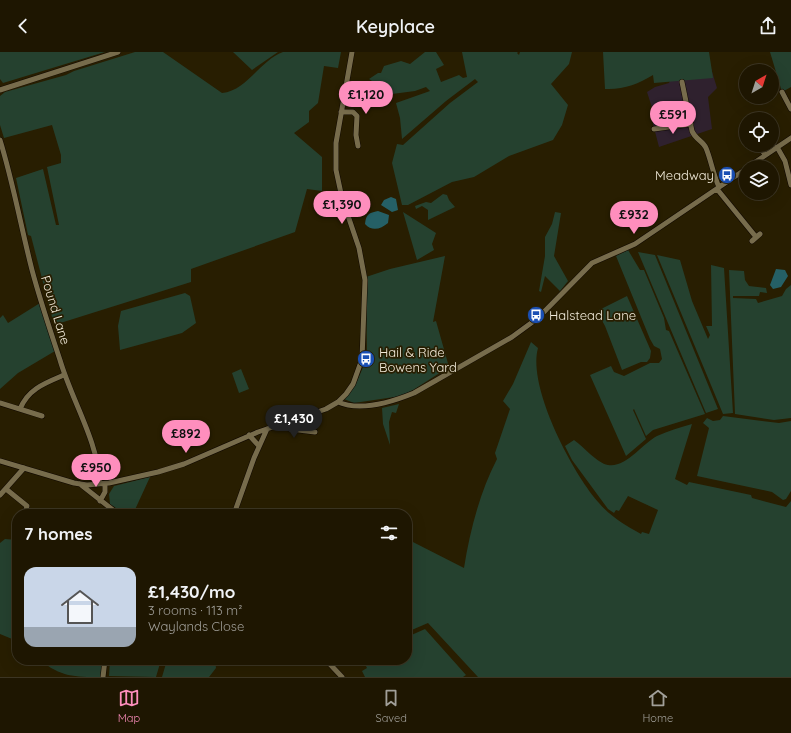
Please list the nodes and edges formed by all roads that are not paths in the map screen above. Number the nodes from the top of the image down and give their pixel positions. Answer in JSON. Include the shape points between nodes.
{"nodes":[{"id":1,"x":118,"y":52,"type":"edge"},
{"id":2,"x":352,"y":52,"type":"edge"},
{"id":3,"x":682,"y":82,"type":"dead end"},
{"id":4,"x":0,"y":90,"type":"edge"},
{"id":5,"x":782,"y":92,"type":"dead end"},
{"id":6,"x":791,"y":109,"type":"edge"},
{"id":7,"x":341,"y":112,"type":"junction"},
{"id":8,"x":691,"y":124,"type":"junction"},
{"id":9,"x":654,"y":129,"type":"dead end"},
{"id":10,"x":791,"y":138,"type":"edge"},
{"id":11,"x":0,"y":140,"type":"edge"},
{"id":12,"x":358,"y":146,"type":"dead end"},
{"id":13,"x":779,"y":147,"type":"edge"},
{"id":14,"x":763,"y":152,"type":"edge"},
{"id":15,"x":770,"y":152,"type":"edge"},
{"id":16,"x":778,"y":152,"type":"edge"},
{"id":17,"x":765,"y":155,"type":"junction"},
{"id":18,"x":758,"y":160,"type":"edge"},
{"id":19,"x":739,"y":174,"type":"edge"},
{"id":20,"x":791,"y":185,"type":"edge"},
{"id":21,"x":718,"y":188,"type":"junction"},
{"id":22,"x":756,"y":237,"type":"dead end"},
{"id":23,"x":64,"y":375,"type":"junction"},
{"id":24,"x":338,"y":402,"type":"junction"},
{"id":25,"x":0,"y":404,"type":"edge"},
{"id":26,"x":20,"y":409,"type":"junction"},
{"id":27,"x":39,"y":416,"type":"dead end"},
{"id":28,"x":286,"y":422,"type":"junction"},
{"id":29,"x":267,"y":429,"type":"junction"},
{"id":30,"x":315,"y":432,"type":"dead end"},
{"id":31,"x":249,"y":435,"type":"junction"},
{"id":32,"x":259,"y":446,"type":"junction"},
{"id":33,"x":0,"y":461,"type":"edge"},
{"id":34,"x":24,"y":468,"type":"junction"},
{"id":35,"x":80,"y":484,"type":"junction"},
{"id":36,"x":103,"y":484,"type":"junction"},
{"id":37,"x":6,"y":489,"type":"junction"},
{"id":38,"x":0,"y":495,"type":"edge"},
{"id":39,"x":100,"y":501,"type":"junction"},
{"id":40,"x":106,"y":506,"type":"joint"},
{"id":41,"x":26,"y":509,"type":"edge"},
{"id":42,"x":110,"y":509,"type":"edge"},
{"id":43,"x":236,"y":509,"type":"edge"},
{"id":44,"x":104,"y":665,"type":"edge"},
{"id":45,"x":331,"y":665,"type":"edge"},
{"id":46,"x":103,"y":677,"type":"edge"},
{"id":47,"x":342,"y":677,"type":"edge"}],
"edges":[{"from":1,"to":4,"type":"street"},
{"from":2,"to":7,"type":"street"},
{"from":3,"to":8,"type":"street"},
{"from":5,"to":6,"type":"street"},
{"from":7,"to":12,"type":"street","via":[[353,112],[357,116]]},
{"from":7,"to":24,"type":"street","via":[[336,143],[336,170],[342,198],[359,248],[365,280],[362,358],[353,384]]},
{"from":8,"to":9,"type":"street"},
{"from":8,"to":21,"type":"street","via":[[693,135],[705,146]]},
{"from":10,"to":13,"type":"street"},
{"from":11,"to":23,"type":"street","name":"Pound Lane","via":[[32,271]]},
{"from":14,"to":17,"type":"street"},
{"from":15,"to":17,"type":"street"},
{"from":16,"to":20,"type":"street","via":[[785,161]]},
{"from":17,"to":18,"type":"street"},
{"from":19,"to":21,"type":"street"},
{"from":21,"to":22,"type":"street"},
{"from":21,"to":24,"type":"street","via":[[635,244],[592,263],[538,318],[512,337],[414,394],[364,406]]},
{"from":23,"to":26,"type":"street","via":[[35,388],[23,401]]},
{"from":23,"to":36,"type":"street","name":"Pound Lane","via":[[84,422]]},
{"from":24,"to":28,"type":"street","via":[[326,409]]},
{"from":25,"to":26,"type":"street"},
{"from":26,"to":27,"type":"street"},
{"from":28,"to":29,"type":"street"},
{"from":28,"to":30,"type":"street","via":[[290,429]]},
{"from":29,"to":31,"type":"street"},
{"from":29,"to":32,"type":"street"},
{"from":31,"to":32,"type":"street"},
{"from":31,"to":36,"type":"street","via":[[171,469]]},
{"from":32,"to":43,"type":"street"},
{"from":33,"to":34,"type":"street"},
{"from":34,"to":35,"type":"street"},
{"from":34,"to":37,"type":"street"},
{"from":35,"to":36,"type":"street"},
{"from":35,"to":39,"type":"street"},
{"from":36,"to":39,"type":"street","via":[[105,492]]},
{"from":37,"to":38,"type":"street"},
{"from":37,"to":41,"type":"street","via":[[27,506]]},
{"from":39,"to":40,"type":"street"},
{"from":40,"to":42,"type":"street"},
{"from":44,"to":46,"type":"street"},
{"from":45,"to":47,"type":"street"}]}
